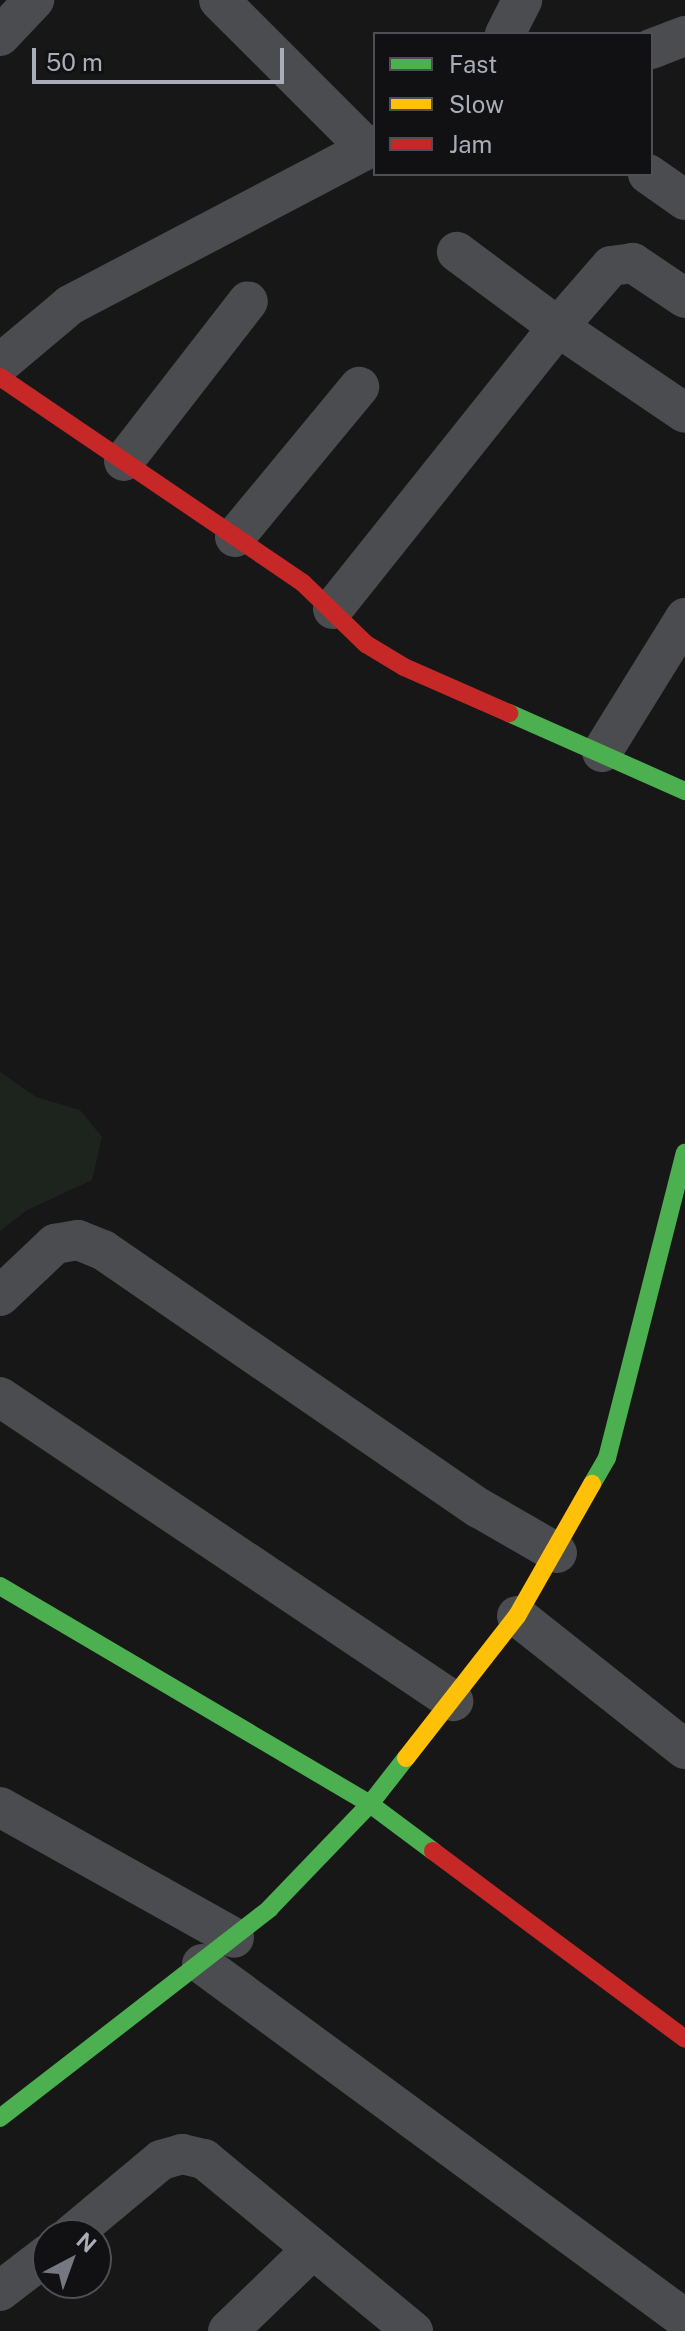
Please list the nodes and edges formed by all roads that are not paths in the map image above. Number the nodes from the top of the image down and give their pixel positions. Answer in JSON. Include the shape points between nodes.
{"nodes":[{"id":1,"x":34,"y":0,"type":"edge"},
{"id":2,"x":219,"y":0,"type":"edge"},
{"id":3,"x":522,"y":0,"type":"edge"},
{"id":4,"x":506,"y":32,"type":"edge"},
{"id":5,"x":0,"y":36,"type":"edge"},
{"id":6,"x":685,"y":36,"type":"edge"},
{"id":7,"x":653,"y":48,"type":"edge"},
{"id":8,"x":371,"y":147,"type":"edge"},
{"id":9,"x":651,"y":176,"type":"edge"},
{"id":10,"x":685,"y":200,"type":"edge"},
{"id":11,"x":457,"y":252,"type":"dead end"},
{"id":12,"x":685,"y":298,"type":"edge"},
{"id":13,"x":248,"y":301,"type":"dead end"},
{"id":14,"x":558,"y":327,"type":"junction"},
{"id":15,"x":0,"y":364,"type":"edge"},
{"id":16,"x":0,"y":377,"type":"edge"},
{"id":17,"x":359,"y":387,"type":"dead end"},
{"id":18,"x":685,"y":413,"type":"edge"},
{"id":19,"x":124,"y":461,"type":"junction"},
{"id":20,"x":235,"y":537,"type":"junction"},
{"id":21,"x":333,"y":609,"type":"junction"},
{"id":22,"x":685,"y":618,"type":"edge"},
{"id":23,"x":602,"y":752,"type":"junction"},
{"id":24,"x":685,"y":791,"type":"edge"},
{"id":25,"x":685,"y":1153,"type":"edge"},
{"id":26,"x":0,"y":1296,"type":"edge"},
{"id":27,"x":0,"y":1397,"type":"edge"},
{"id":28,"x":557,"y":1553,"type":"junction"},
{"id":29,"x":0,"y":1586,"type":"edge"},
{"id":30,"x":517,"y":1616,"type":"junction"},
{"id":31,"x":453,"y":1701,"type":"junction"},
{"id":32,"x":685,"y":1749,"type":"edge"},
{"id":33,"x":370,"y":1804,"type":"junction"},
{"id":34,"x":0,"y":1807,"type":"edge"},
{"id":35,"x":234,"y":1938,"type":"junction"},
{"id":36,"x":202,"y":1964,"type":"junction"},
{"id":37,"x":685,"y":2039,"type":"edge"},
{"id":38,"x":0,"y":2118,"type":"edge"},
{"id":39,"x":90,"y":2219,"type":"edge"},
{"id":40,"x":312,"y":2250,"type":"junction"},
{"id":41,"x":32,"y":2266,"type":"edge"},
{"id":42,"x":0,"y":2291,"type":"edge"},
{"id":43,"x":685,"y":2319,"type":"edge"},
{"id":44,"x":228,"y":2331,"type":"edge"},
{"id":45,"x":413,"y":2331,"type":"edge"}],
"edges":[{"from":1,"to":5,"type":"street"},
{"from":2,"to":8,"type":"street"},
{"from":3,"to":4,"type":"street"},
{"from":6,"to":7,"type":"street"},
{"from":8,"to":15,"type":"street","via":[[70,305]]},
{"from":9,"to":10,"type":"street"},
{"from":11,"to":14,"type":"street"},
{"from":12,"to":14,"type":"street","via":[[633,263],[611,266]]},
{"from":13,"to":19,"type":"street"},
{"from":14,"to":18,"type":"street"},
{"from":14,"to":21,"type":"street"},
{"from":16,"to":19,"type":"street"},
{"from":17,"to":20,"type":"street"},
{"from":19,"to":20,"type":"street"},
{"from":20,"to":21,"type":"street"},
{"from":21,"to":23,"type":"street","via":[[366,644],[404,667]]},
{"from":22,"to":23,"type":"street"},
{"from":23,"to":24,"type":"street"},
{"from":25,"to":28,"type":"street","via":[[607,1458]]},
{"from":26,"to":28,"type":"street","via":[[55,1244],[78,1240],[103,1250],[479,1508]]},
{"from":27,"to":31,"type":"street"},
{"from":28,"to":30,"type":"street"},
{"from":29,"to":33,"type":"street"},
{"from":30,"to":31,"type":"street"},
{"from":30,"to":32,"type":"street"},
{"from":31,"to":33,"type":"street"},
{"from":33,"to":35,"type":"street"},
{"from":33,"to":37,"type":"street"},
{"from":34,"to":35,"type":"street"},
{"from":35,"to":36,"type":"street"},
{"from":36,"to":38,"type":"street"},
{"from":36,"to":43,"type":"street"},
{"from":39,"to":40,"type":"street","via":[[161,2160],[182,2154],[204,2159]]},
{"from":40,"to":44,"type":"street"},
{"from":40,"to":45,"type":"street"},
{"from":41,"to":42,"type":"street"}]}
